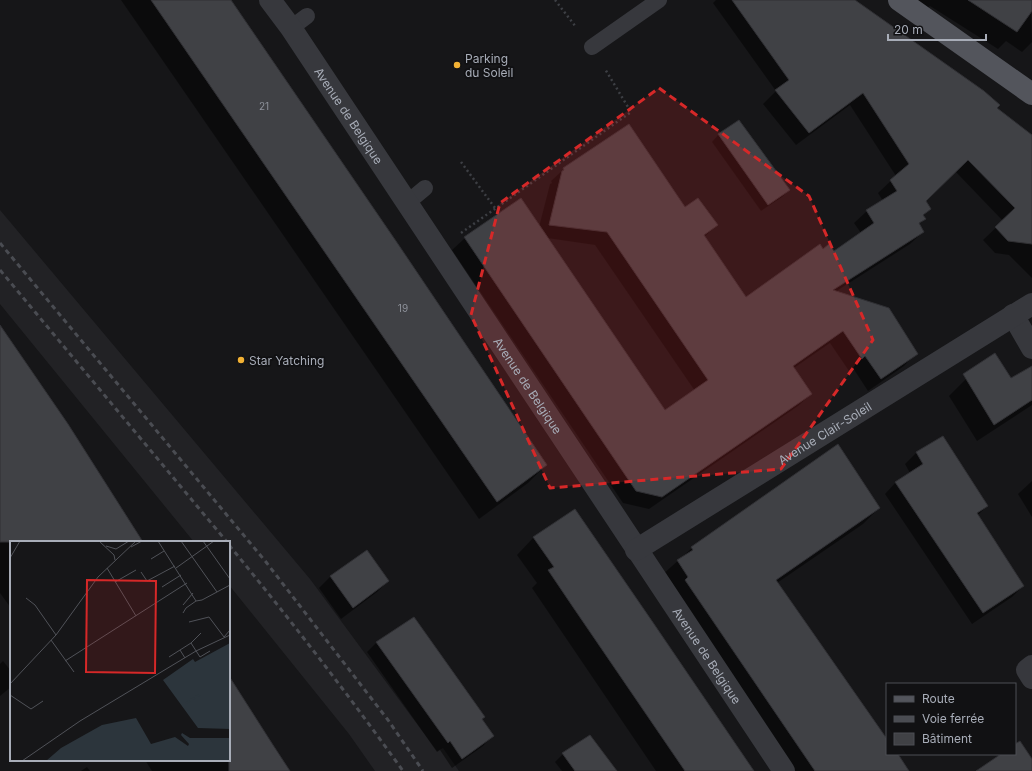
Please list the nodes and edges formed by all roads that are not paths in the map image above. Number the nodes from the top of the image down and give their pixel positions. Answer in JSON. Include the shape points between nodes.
{"nodes":[{"id":1,"x":270,"y":0,"type":"edge"},
{"id":2,"x":659,"y":0,"type":"edge"},
{"id":3,"x":899,"y":0,"type":"edge"},
{"id":4,"x":592,"y":47,"type":"road end"},
{"id":5,"x":1032,"y":94,"type":"edge"},
{"id":6,"x":425,"y":188,"type":"dead end"},
{"id":7,"x":407,"y":203,"type":"junction"},
{"id":8,"x":1032,"y":304,"type":"edge"},
{"id":9,"x":1013,"y":315,"type":"junction"},
{"id":10,"x":1032,"y":348,"type":"edge"},
{"id":11,"x":636,"y":550,"type":"junction"},
{"id":12,"x":1032,"y":666,"type":"edge"},
{"id":13,"x":1032,"y":678,"type":"edge"},
{"id":14,"x":784,"y":771,"type":"edge"}],
"edges":[{"from":1,"to":7,"type":"street","name":"Avenue de Belgique","via":[[299,22]]},
{"from":2,"to":4,"type":"lane"},
{"from":3,"to":5,"type":"main road"},
{"from":6,"to":7,"type":"lane"},
{"from":7,"to":11,"type":"street","name":"Avenue de Belgique"},
{"from":8,"to":9,"type":"street","name":"Avenue Clair-Soleil"},
{"from":9,"to":10,"type":"street"},
{"from":9,"to":11,"type":"street","name":"Avenue Clair-Soleil"},
{"from":11,"to":14,"type":"street","name":"Avenue de Belgique"},
{"from":12,"to":13,"type":"street","via":[[1027,670]]}]}
